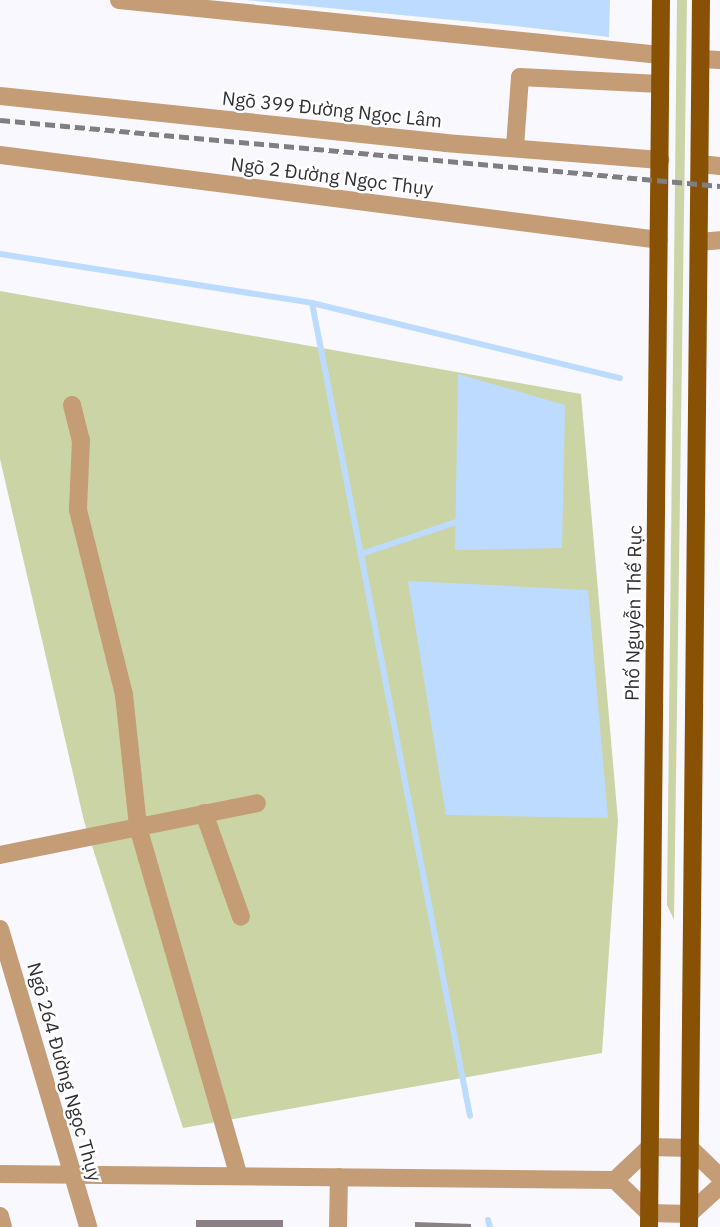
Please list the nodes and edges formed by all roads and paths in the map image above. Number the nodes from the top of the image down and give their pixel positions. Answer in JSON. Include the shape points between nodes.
{"nodes":[{"id":1,"x":119,"y":0,"type":"edge"},
{"id":2,"x":661,"y":0,"type":"edge"},
{"id":3,"x":701,"y":0,"type":"edge"},
{"id":4,"x":660,"y":55,"type":"junction"},
{"id":5,"x":701,"y":59,"type":"junction"},
{"id":6,"x":720,"y":60,"type":"edge"},
{"id":7,"x":660,"y":84,"type":"junction"},
{"id":8,"x":0,"y":96,"type":"edge"},
{"id":9,"x":515,"y":146,"type":"junction"},
{"id":10,"x":0,"y":155,"type":"edge"},
{"id":11,"x":660,"y":160,"type":"junction"},
{"id":12,"x":700,"y":164,"type":"junction"},
{"id":13,"x":720,"y":166,"type":"edge"},
{"id":14,"x":659,"y":240,"type":"junction"},
{"id":15,"x":720,"y":240,"type":"edge"},
{"id":16,"x":699,"y":242,"type":"junction"},
{"id":17,"x":72,"y":405,"type":"dead end"},
{"id":18,"x":257,"y":803,"type":"dead end"},
{"id":19,"x":204,"y":813,"type":"junction"},
{"id":20,"x":138,"y":827,"type":"junction"},
{"id":21,"x":0,"y":855,"type":"edge"},
{"id":22,"x":241,"y":917,"type":"dead end"},
{"id":23,"x":0,"y":929,"type":"edge"},
{"id":24,"x":650,"y":1147,"type":"junction"},
{"id":25,"x":690,"y":1148,"type":"junction"},
{"id":26,"x":0,"y":1174,"type":"edge"},
{"id":27,"x":72,"y":1175,"type":"junction"},
{"id":28,"x":239,"y":1176,"type":"junction"},
{"id":29,"x":339,"y":1177,"type":"junction"},
{"id":30,"x":720,"y":1177,"type":"edge"},
{"id":31,"x":615,"y":1180,"type":"junction"},
{"id":32,"x":720,"y":1186,"type":"edge"},
{"id":33,"x":0,"y":1216,"type":"edge"},
{"id":34,"x":649,"y":1220,"type":"edge"},
{"id":35,"x":689,"y":1220,"type":"edge"},
{"id":36,"x":3,"y":1227,"type":"edge"},
{"id":37,"x":88,"y":1227,"type":"edge"},
{"id":38,"x":338,"y":1227,"type":"edge"}],
"edges":[{"from":1,"to":4,"type":"street"},
{"from":2,"to":4,"type":"main road","name":"Phố Nguyễn Thế Rục"},
{"from":3,"to":5,"type":"main road"},
{"from":4,"to":7,"type":"main road","name":"Phố Nguyễn Thế Rục"},
{"from":5,"to":6,"type":"street"},
{"from":5,"to":12,"type":"main road"},
{"from":7,"to":9,"type":"street","via":[[520,77]]},
{"from":7,"to":11,"type":"main road","name":"Phố Nguyễn Thế Rục"},
{"from":8,"to":9,"type":"street","name":"Ngõ 399 Đường Ngọc Lâm","via":[[445,143]]},
{"from":9,"to":11,"type":"street","name":"Ngõ 399 Đường Ngọc Lâm"},
{"from":10,"to":14,"type":"street","name":"Ngõ 2 Đường Ngọc Thụy"},
{"from":11,"to":14,"type":"main road","name":"Phố Nguyễn Thế Rục"},
{"from":12,"to":13,"type":"street"},
{"from":12,"to":16,"type":"main road"},
{"from":14,"to":24,"type":"main road","name":"Phố Nguyễn Thế Rục"},
{"from":15,"to":16,"type":"street"},
{"from":16,"to":25,"type":"main road"},
{"from":17,"to":20,"type":"street","via":[[81,440],[78,510],[124,695]]},
{"from":18,"to":19,"type":"street"},
{"from":19,"to":20,"type":"street"},
{"from":19,"to":22,"type":"street"},
{"from":20,"to":21,"type":"street"},
{"from":20,"to":28,"type":"street"},
{"from":23,"to":27,"type":"street","name":"Ngõ 264 Đường Ngọc Thụy"},
{"from":24,"to":25,"type":"street"},
{"from":24,"to":31,"type":"street"},
{"from":24,"to":34,"type":"main road","name":"Phố Nguyễn Thế Rục"},
{"from":25,"to":30,"type":"street"},
{"from":25,"to":35,"type":"main road"},
{"from":26,"to":27,"type":"street"},
{"from":27,"to":28,"type":"street"},
{"from":27,"to":37,"type":"street","name":"Ngõ 264 Đường Ngọc Thụy"},
{"from":28,"to":29,"type":"street"},
{"from":29,"to":31,"type":"street"},
{"from":29,"to":38,"type":"street"},
{"from":31,"to":34,"type":"street"},
{"from":32,"to":35,"type":"street"},
{"from":33,"to":36,"type":"street"},
{"from":34,"to":35,"type":"street"}]}
